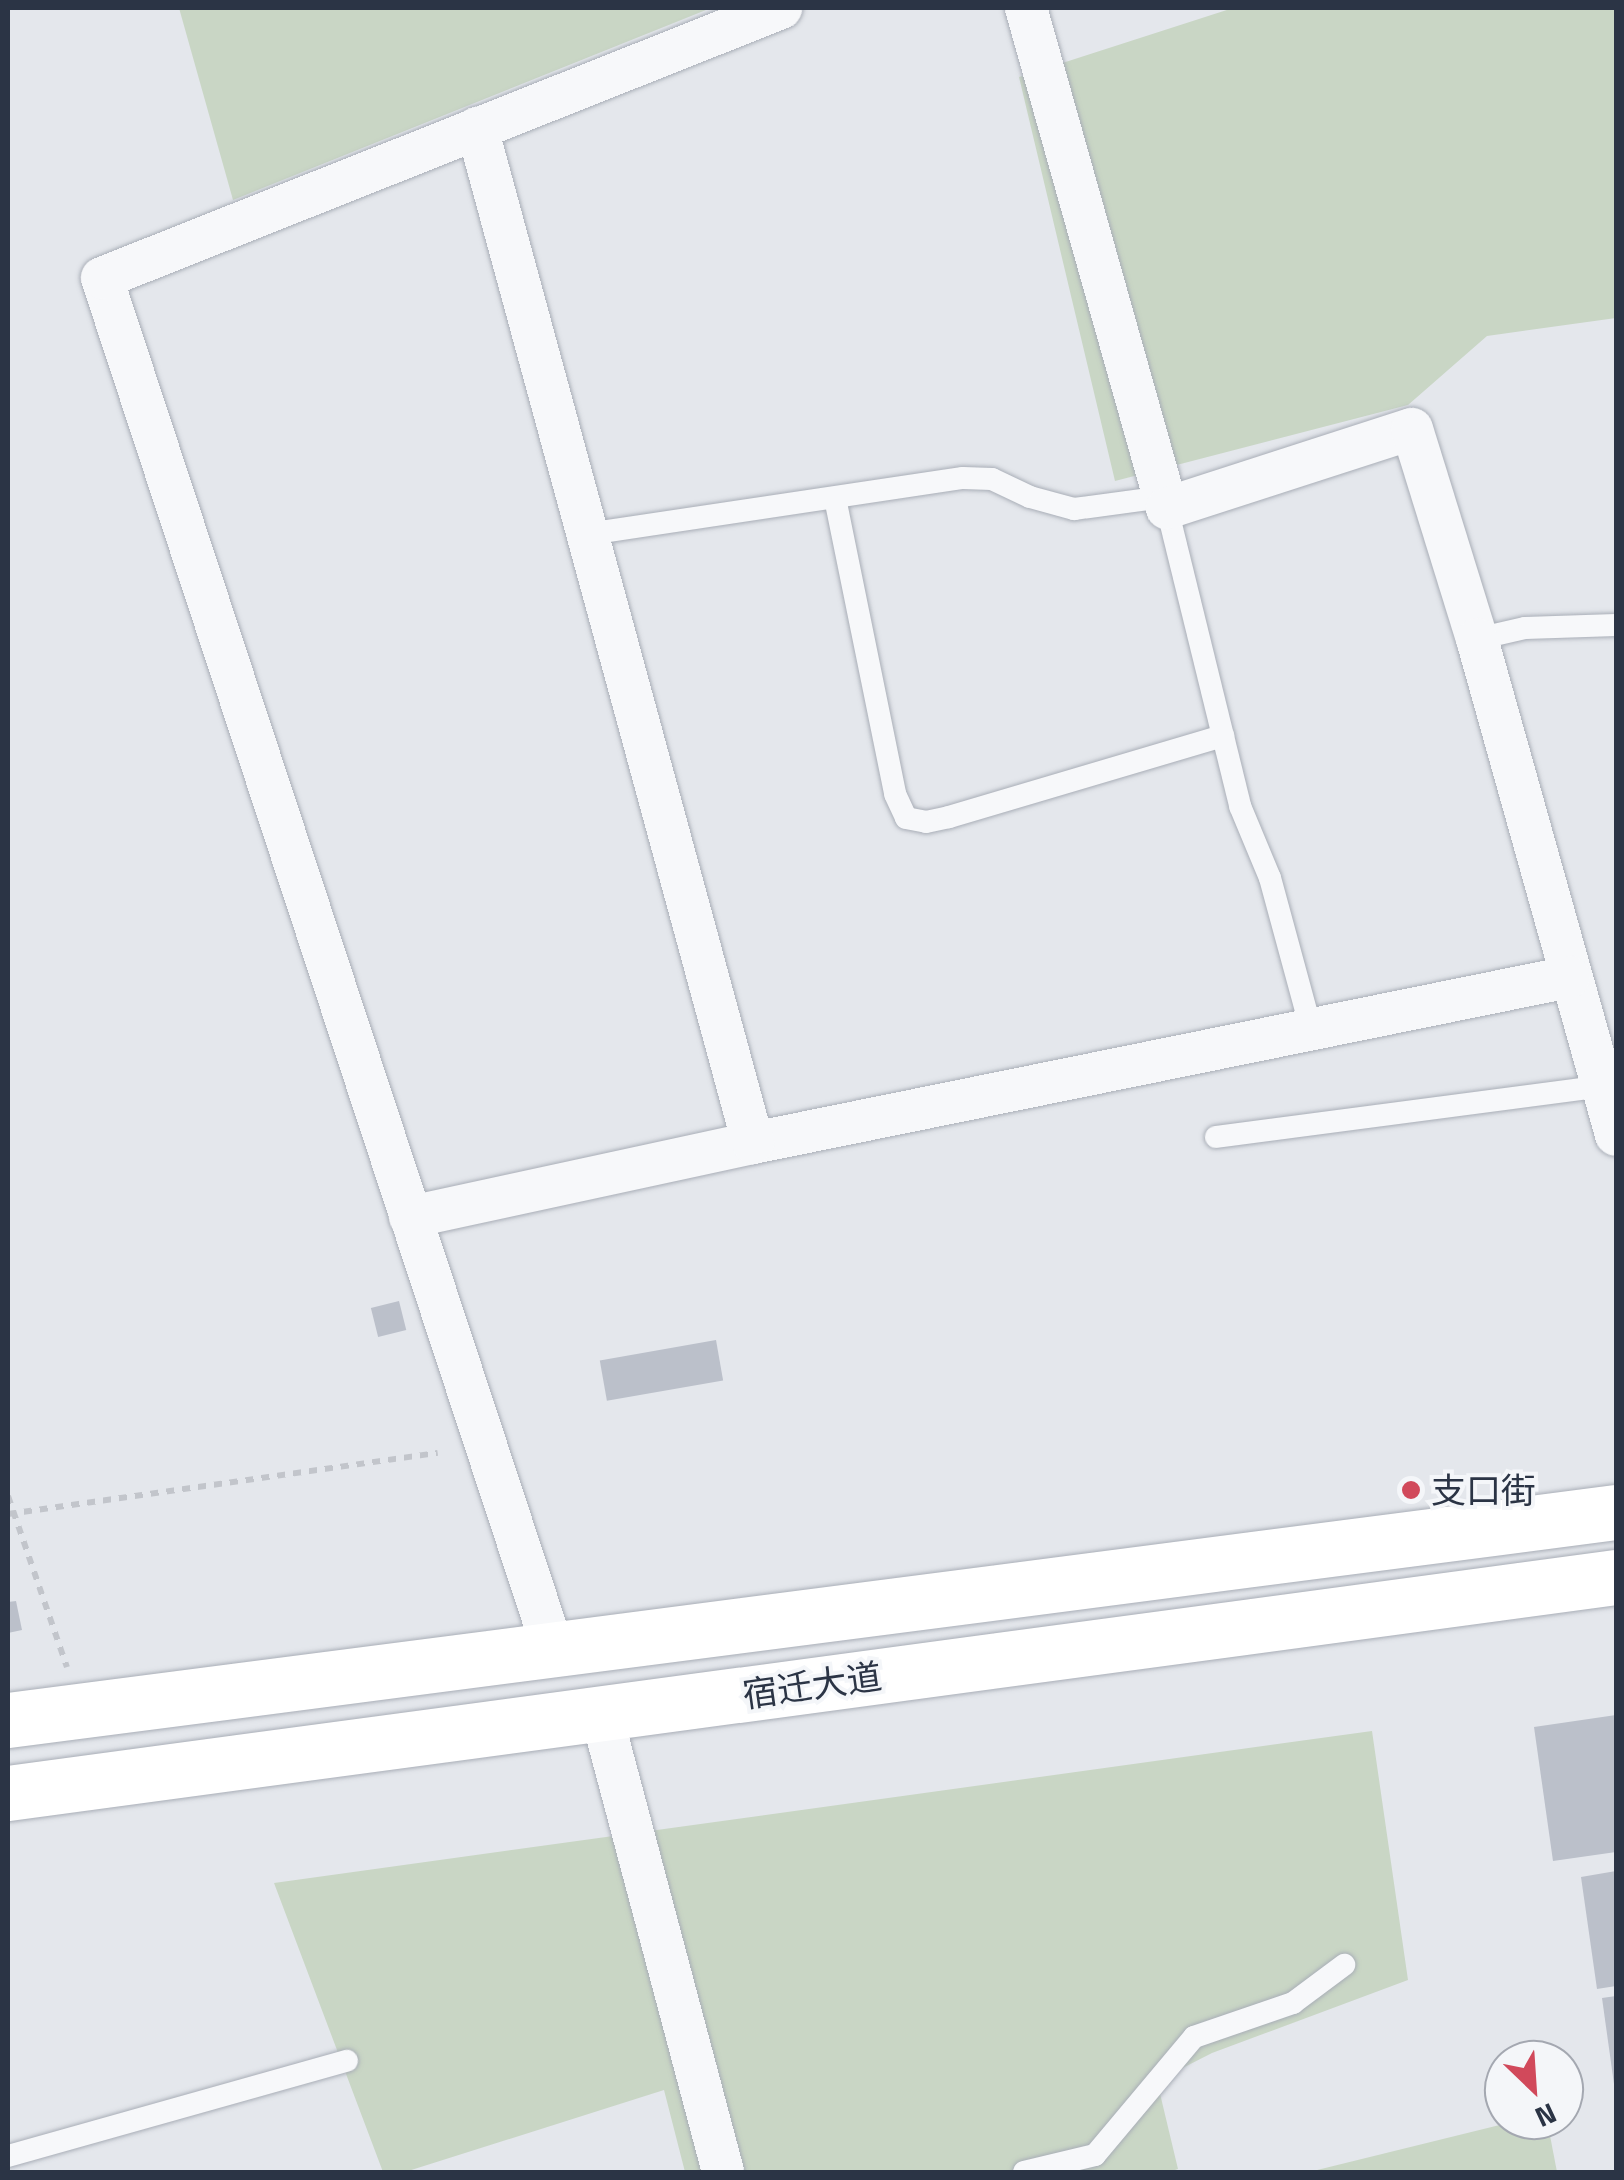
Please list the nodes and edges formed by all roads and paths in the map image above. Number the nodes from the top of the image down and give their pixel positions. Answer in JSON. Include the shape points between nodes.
{"nodes":[{"id":1,"x":780,"y":8,"type":"edge"},
{"id":2,"x":1026,"y":8,"type":"edge"},
{"id":3,"x":477,"y":128,"type":"junction"},
{"id":4,"x":834,"y":498,"type":"junction"},
{"id":5,"x":1166,"y":502,"type":"junction"},
{"id":6,"x":588,"y":534,"type":"junction"},
{"id":7,"x":1616,"y":626,"type":"edge"},
{"id":8,"x":1477,"y":639,"type":"junction"},
{"id":9,"x":1224,"y":736,"type":"junction"},
{"id":10,"x":1569,"y":977,"type":"junction"},
{"id":11,"x":1312,"y":1029,"type":"junction"},
{"id":12,"x":1602,"y":1086,"type":"junction"},
{"id":13,"x":1616,"y":1135,"type":"edge"},
{"id":14,"x":1216,"y":1137,"type":"dead end"},
{"id":15,"x":754,"y":1143,"type":"junction"},
{"id":16,"x":410,"y":1217,"type":"junction"},
{"id":17,"x":438,"y":1453,"type":"dead end"},
{"id":18,"x":8,"y":1496,"type":"edge"},
{"id":19,"x":1616,"y":1512,"type":"edge"},
{"id":20,"x":10,"y":1513,"type":"edge"},
{"id":21,"x":1616,"y":1578,"type":"edge"},
{"id":22,"x":554,"y":1649,"type":"junction"},
{"id":23,"x":83,"y":1711,"type":"junction"},
{"id":24,"x":601,"y":1713,"type":"junction"},
{"id":25,"x":8,"y":1720,"type":"edge"},
{"id":26,"x":8,"y":1793,"type":"edge"},
{"id":27,"x":1344,"y":1965,"type":"dead end"},
{"id":28,"x":347,"y":2061,"type":"dead end"},
{"id":29,"x":8,"y":2156,"type":"edge"},
{"id":30,"x":723,"y":2172,"type":"edge"},
{"id":31,"x":1024,"y":2172,"type":"edge"}],
"edges":[{"from":1,"to":3,"type":"street"},
{"from":2,"to":5,"type":"street"},
{"from":3,"to":6,"type":"street"},
{"from":3,"to":16,"type":"street","via":[[102,278]]},
{"from":4,"to":5,"type":"lane","via":[[963,478],[992,480],[1074,509]]},
{"from":4,"to":6,"type":"lane"},
{"from":4,"to":9,"type":"lane","via":[[895,794],[906,818],[950,817]]},
{"from":5,"to":8,"type":"street","via":[[1412,430]]},
{"from":5,"to":9,"type":"lane"},
{"from":6,"to":15,"type":"street"},
{"from":7,"to":8,"type":"lane","via":[[1524,628]]},
{"from":8,"to":10,"type":"street"},
{"from":9,"to":11,"type":"lane"},
{"from":10,"to":11,"type":"street"},
{"from":10,"to":12,"type":"street"},
{"from":11,"to":15,"type":"street"},
{"from":12,"to":13,"type":"street"},
{"from":12,"to":14,"type":"lane"},
{"from":15,"to":16,"type":"street"},
{"from":16,"to":22,"type":"street"},
{"from":17,"to":20,"type":"path"},
{"from":18,"to":20,"type":"path"},
{"from":19,"to":22,"type":"main road","name":"宿迁大道"},
{"from":20,"to":23,"type":"path"},
{"from":21,"to":24,"type":"main road","name":"宿迁大道"},
{"from":22,"to":23,"type":"main road","name":"宿迁大道"},
{"from":23,"to":25,"type":"main road","name":"宿迁大道"},
{"from":24,"to":26,"type":"main road","name":"宿迁大道"},
{"from":24,"to":30,"type":"street"},
{"from":27,"to":31,"type":"lane","via":[[1292,2003],[1194,2036],[1095,2155]]},
{"from":28,"to":29,"type":"lane"}]}
